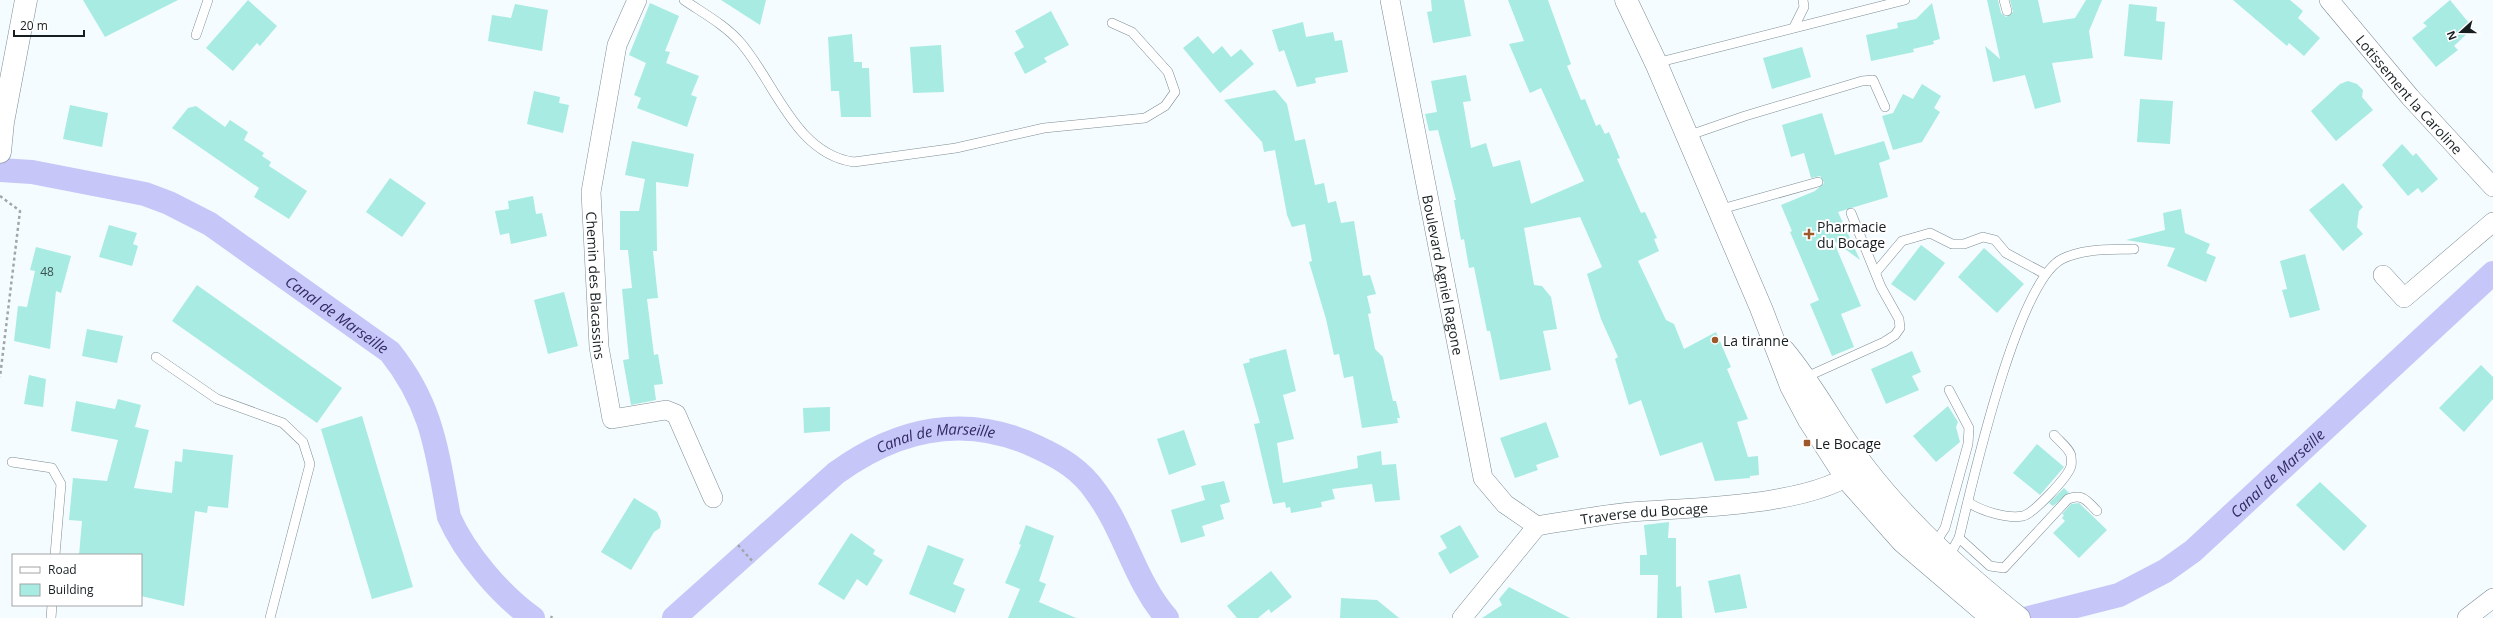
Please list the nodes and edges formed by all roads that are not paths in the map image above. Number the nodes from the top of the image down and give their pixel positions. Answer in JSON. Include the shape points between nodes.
{"nodes":[{"id":1,"x":26,"y":0,"type":"edge"},
{"id":2,"x":208,"y":0,"type":"edge"},
{"id":3,"x":637,"y":0,"type":"edge"},
{"id":4,"x":684,"y":0,"type":"edge"},
{"id":5,"x":1390,"y":0,"type":"edge"},
{"id":6,"x":1626,"y":0,"type":"edge"},
{"id":7,"x":1636,"y":0,"type":"edge"},
{"id":8,"x":1803,"y":0,"type":"edge"},
{"id":9,"x":1905,"y":0,"type":"edge"},
{"id":10,"x":2004,"y":0,"type":"edge"},
{"id":11,"x":2329,"y":0,"type":"edge"},
{"id":12,"x":2007,"y":11,"type":"dead end"},
{"id":13,"x":1112,"y":23,"type":"dead end"},
{"id":14,"x":1794,"y":27,"type":"junction"},
{"id":15,"x":1643,"y":33,"type":"junction"},
{"id":16,"x":196,"y":34,"type":"dead end"},
{"id":17,"x":1656,"y":63,"type":"junction"},
{"id":18,"x":1884,"y":107,"type":"dead end"},
{"id":19,"x":1686,"y":136,"type":"junction"},
{"id":20,"x":0,"y":152,"type":"edge"},
{"id":21,"x":1818,"y":182,"type":"dead end"},
{"id":22,"x":2493,"y":187,"type":"edge"},
{"id":23,"x":1718,"y":210,"type":"junction"},
{"id":24,"x":1851,"y":213,"type":"dead end"},
{"id":25,"x":2493,"y":222,"type":"edge"},
{"id":26,"x":2134,"y":249,"type":"dead end"},
{"id":27,"x":1876,"y":272,"type":"junction"},
{"id":28,"x":2044,"y":274,"type":"junction"},
{"id":29,"x":2383,"y":275,"type":"dead end"},
{"id":30,"x":156,"y":357,"type":"dead end"},
{"id":31,"x":1798,"y":382,"type":"junction"},
{"id":32,"x":1948,"y":390,"type":"dead end"},
{"id":33,"x":2054,"y":435,"type":"dead end"},
{"id":34,"x":12,"y":462,"type":"dead end"},
{"id":35,"x":1855,"y":473,"type":"junction"},
{"id":36,"x":713,"y":498,"type":"dead end"},
{"id":37,"x":1968,"y":502,"type":"junction"},
{"id":38,"x":2097,"y":511,"type":"dead end"},
{"id":39,"x":1537,"y":526,"type":"junction"},
{"id":40,"x":1959,"y":538,"type":"junction"},
{"id":41,"x":55,"y":554,"type":"edge"},
{"id":42,"x":1936,"y":559,"type":"junction"},
{"id":43,"x":2493,"y":598,"type":"edge"},
{"id":44,"x":52,"y":606,"type":"edge"},
{"id":45,"x":1990,"y":609,"type":"edge"},
{"id":46,"x":51,"y":618,"type":"edge"},
{"id":47,"x":270,"y":618,"type":"edge"},
{"id":48,"x":1462,"y":618,"type":"edge"},
{"id":49,"x":2019,"y":618,"type":"edge"},
{"id":50,"x":2467,"y":618,"type":"edge"}],
"edges":[{"from":1,"to":20,"type":"main road","via":[[2,122]]},
{"from":2,"to":16,"type":"lane"},
{"from":3,"to":36,"type":"street","name":"Chemin des Blacassins","via":[[617,46],[590,192],[599,347],[612,419],[666,410],[676,414]]},
{"from":4,"to":13,"type":"lane","via":[[726,28],[741,43],[793,121],[817,147],[838,160],[854,162],[956,148],[1044,128],[1145,118],[1165,106],[1174,92],[1168,72],[1132,32]]},
{"from":5,"to":39,"type":"street","name":"Boulevard Agniel Ragone","via":[[1483,478],[1505,504]]},
{"from":6,"to":15,"type":"main road"},
{"from":7,"to":15,"type":"main road"},
{"from":8,"to":14,"type":"lane","via":[[1804,6]]},
{"from":9,"to":14,"type":"lane"},
{"from":10,"to":12,"type":"lane"},
{"from":11,"to":22,"type":"street","name":"Lotissement la Caroline","via":[[2410,97]]},
{"from":14,"to":17,"type":"lane"},
{"from":15,"to":17,"type":"main road"},
{"from":17,"to":19,"type":"main road"},
{"from":18,"to":19,"type":"lane","via":[[1873,80],[1862,81]]},
{"from":19,"to":23,"type":"main road"},
{"from":21,"to":23,"type":"lane"},
{"from":23,"to":31,"type":"main road","via":[[1775,341]]},
{"from":24,"to":27,"type":"lane"},
{"from":25,"to":29,"type":"street","via":[[2404,298]]},
{"from":26,"to":28,"type":"lane","via":[[2085,252],[2062,259]]},
{"from":27,"to":28,"type":"lane","via":[[1902,241],[1930,233],[1952,244],[1964,244],[1983,237],[1995,240],[2006,254]]},
{"from":27,"to":31,"type":"lane","via":[[1881,287],[1899,319],[1900,328],[1884,342]]},
{"from":28,"to":37,"type":"lane","via":[[2012,342]]},
{"from":30,"to":47,"type":"lane","via":[[218,399],[283,423],[303,442],[310,464]]},
{"from":31,"to":35,"type":"main road"},
{"from":32,"to":42,"type":"lane","via":[[1970,428],[1968,444]]},
{"from":33,"to":37,"type":"lane","via":[[2071,454],[2072,465],[2067,474],[2033,511],[2014,516],[1976,507]]},
{"from":34,"to":41,"type":"lane","via":[[52,468],[61,484]]},
{"from":35,"to":39,"type":"street","name":"Traverse du Bocage","via":[[1790,498],[1621,513]]},
{"from":35,"to":42,"type":"main road","via":[[1903,542]]},
{"from":37,"to":40,"type":"lane"},
{"from":38,"to":40,"type":"lane","via":[[2084,497],[2068,499],[2004,568],[1990,566]]},
{"from":39,"to":48,"type":"street"},
{"from":40,"to":42,"type":"lane"},
{"from":42,"to":45,"type":"main road"},
{"from":43,"to":50,"type":"street"},
{"from":44,"to":46,"type":"lane"},
{"from":45,"to":49,"type":"main road"}]}
